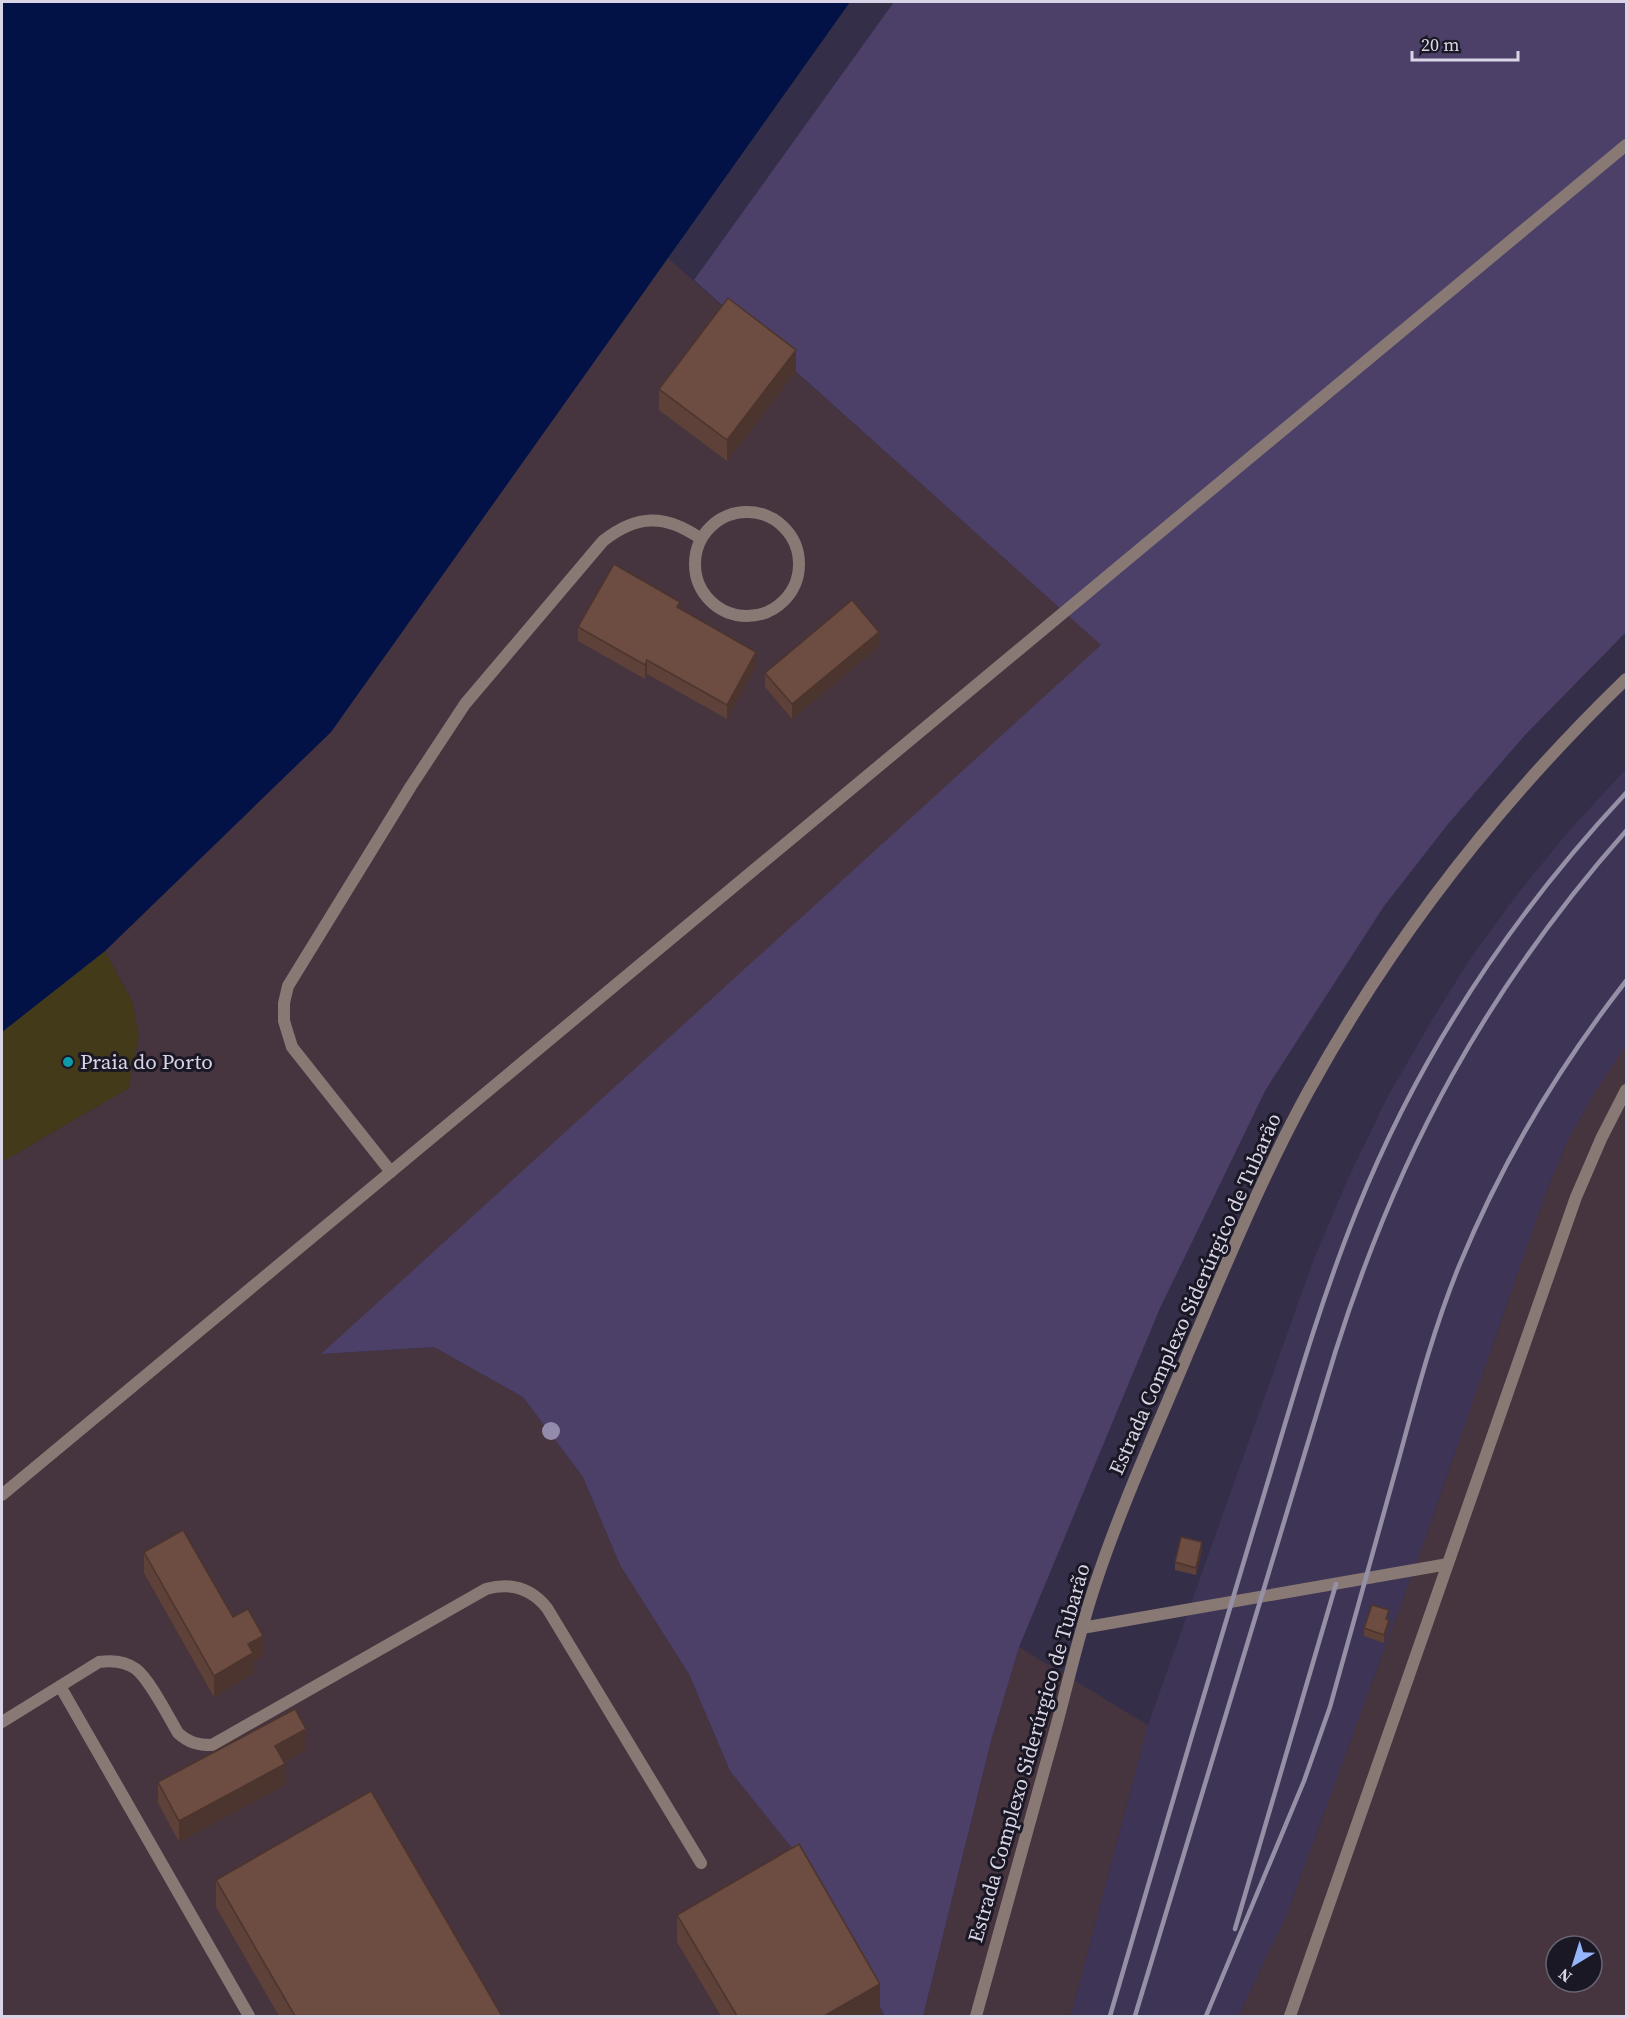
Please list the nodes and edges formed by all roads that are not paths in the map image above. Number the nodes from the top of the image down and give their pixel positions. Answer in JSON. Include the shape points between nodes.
{"nodes":[{"id":1,"x":1626,"y":145,"type":"edge"},
{"id":2,"x":701,"y":539,"type":"junction"},
{"id":3,"x":1626,"y":679,"type":"edge"},
{"id":4,"x":1626,"y":1090,"type":"edge"},
{"id":5,"x":391,"y":1172,"type":"junction"},
{"id":6,"x":2,"y":1495,"type":"edge"},
{"id":7,"x":1448,"y":1564,"type":"junction"},
{"id":8,"x":1082,"y":1628,"type":"junction"},
{"id":9,"x":60,"y":1686,"type":"junction"},
{"id":10,"x":2,"y":1722,"type":"edge"},
{"id":11,"x":701,"y":1863,"type":"dead end"},
{"id":12,"x":249,"y":2016,"type":"edge"},
{"id":13,"x":976,"y":2016,"type":"edge"},
{"id":14,"x":1290,"y":2016,"type":"edge"}],
"edges":[{"from":1,"to":5,"type":"lane"},
{"from":2,"to":2,"type":"lane","via":[[695,568],[699,583],[706,596],[730,613],[760,615],[774,610],[794,588],[800,559],[796,545],[789,532],[765,515],[735,513],[710,527]]},
{"from":2,"to":5,"type":"lane","via":[[675,524],[644,520],[628,524],[603,540],[452,722],[288,986],[284,1021],[292,1047]]},
{"from":3,"to":8,"type":"lane","name":"Estrada Complexo Siderúrgico de Tubarão","via":[[1545,762],[1473,846],[1390,958],[1326,1060],[1235,1243],[1124,1503]]},
{"from":4,"to":7,"type":"lane","via":[[1576,1197]]},
{"from":5,"to":6,"type":"lane"},
{"from":7,"to":8,"type":"lane"},
{"from":7,"to":14,"type":"lane"},
{"from":8,"to":13,"type":"lane","name":"Estrada Complexo Siderúrgico de Tubarão"},
{"from":9,"to":10,"type":"lane"},
{"from":9,"to":11,"type":"lane","via":[[99,1662],[125,1663],[145,1680],[178,1733],[192,1743],[212,1745],[486,1589],[498,1585],[522,1588],[547,1608]]},
{"from":9,"to":12,"type":"lane"}]}
